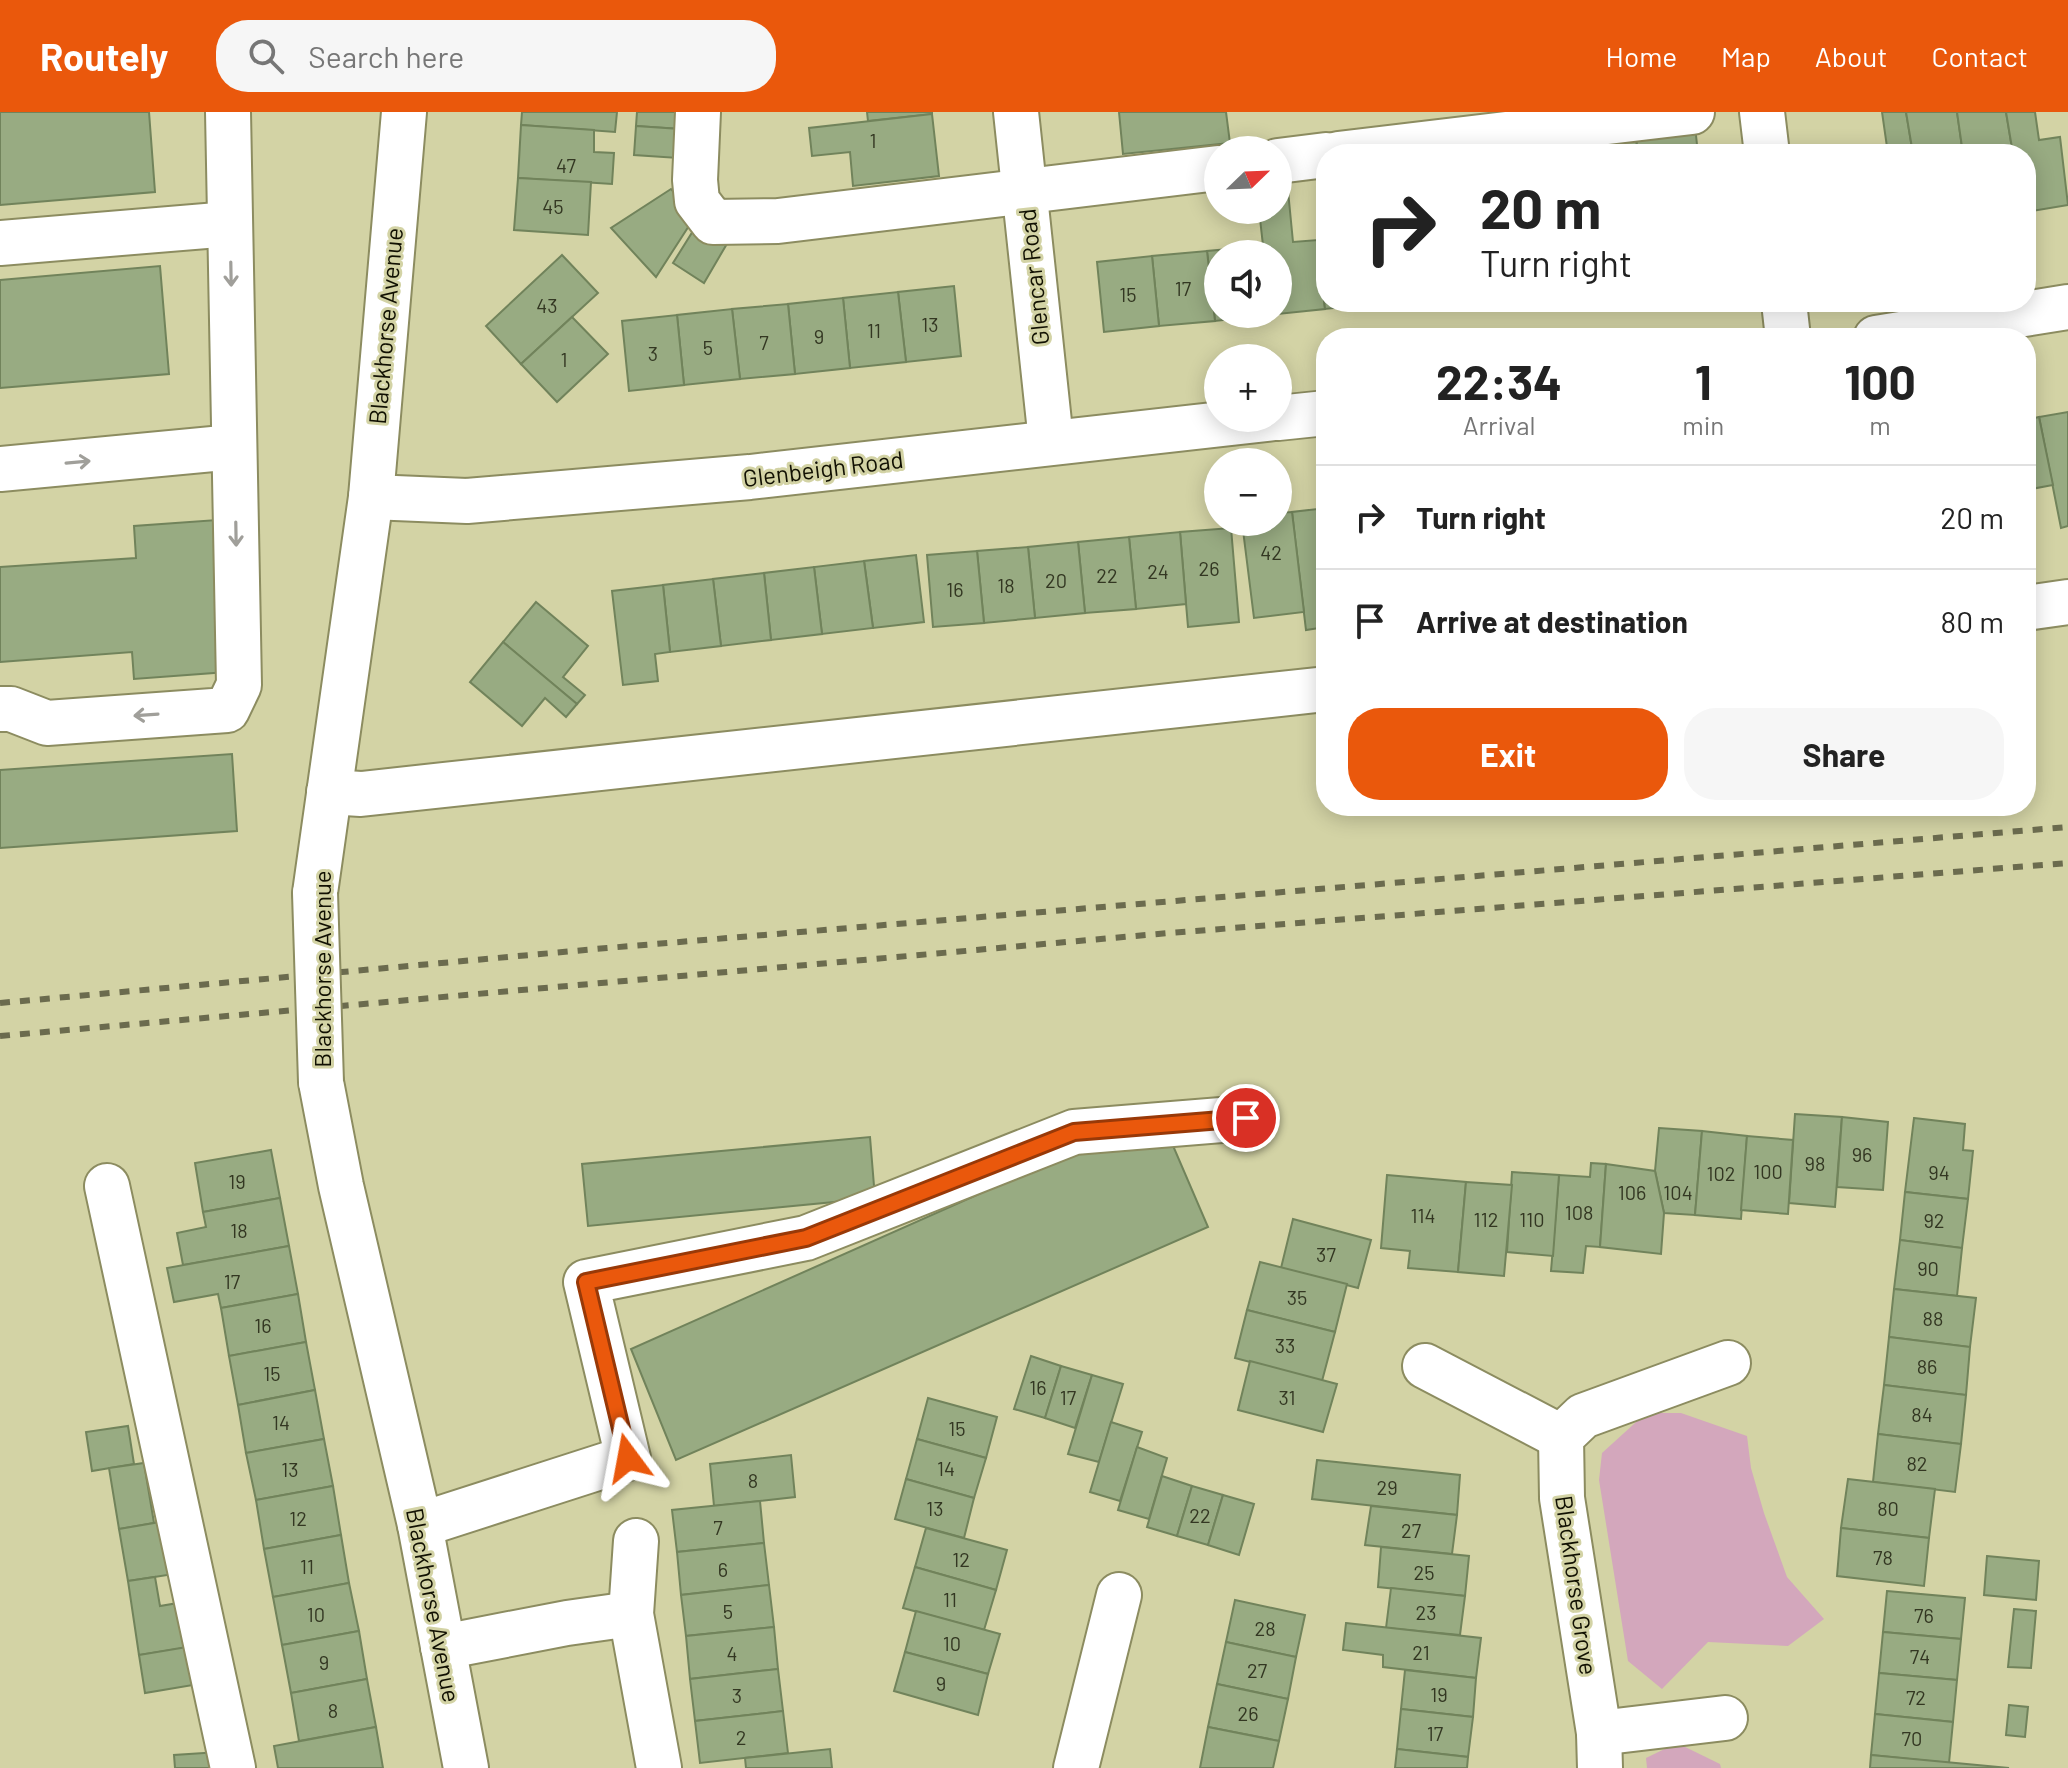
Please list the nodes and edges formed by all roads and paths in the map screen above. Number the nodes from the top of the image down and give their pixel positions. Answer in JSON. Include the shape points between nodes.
{"nodes":[{"id":1,"x":228,"y":112,"type":"edge"},
{"id":2,"x":404,"y":112,"type":"edge"},
{"id":3,"x":698,"y":112,"type":"edge"},
{"id":4,"x":1016,"y":112,"type":"edge"},
{"id":5,"x":1692,"y":112,"type":"edge"},
{"id":6,"x":1762,"y":112,"type":"edge"},
{"id":7,"x":1389,"y":130,"type":"edge"},
{"id":8,"x":1359,"y":144,"type":"edge"},
{"id":9,"x":1766,"y":144,"type":"edge"},
{"id":10,"x":1316,"y":156,"type":"edge"},
{"id":11,"x":1292,"y":159,"type":"edge"},
{"id":12,"x":1204,"y":170,"type":"edge"},
{"id":13,"x":1024,"y":192,"type":"junction"},
{"id":14,"x":230,"y":224,"type":"junction"},
{"id":15,"x":0,"y":243,"type":"edge"},
{"id":16,"x":2068,"y":307,"type":"edge"},
{"id":17,"x":1938,"y":328,"type":"edge"},
{"id":18,"x":1316,"y":414,"type":"edge"},
{"id":19,"x":1292,"y":416,"type":"edge"},
{"id":20,"x":1204,"y":425,"type":"edge"},
{"id":21,"x":1051,"y":441,"type":"junction"},
{"id":22,"x":234,"y":447,"type":"junction"},
{"id":23,"x":0,"y":469,"type":"edge"},
{"id":24,"x":371,"y":497,"type":"junction"},
{"id":25,"x":2068,"y":602,"type":"edge"},
{"id":26,"x":2036,"y":607,"type":"edge"},
{"id":27,"x":1316,"y":690,"type":"edge"},
{"id":28,"x":0,"y":709,"type":"edge"},
{"id":29,"x":329,"y":792,"type":"junction"},
{"id":30,"x":1246,"y":1118,"type":"dead end"},
{"id":31,"x":107,"y":1186,"type":"dead end"},
{"id":32,"x":1728,"y":1363,"type":"dead end"},
{"id":33,"x":1425,"y":1366,"type":"dead end"},
{"id":34,"x":1561,"y":1437,"type":"junction"},
{"id":35,"x":420,"y":1525,"type":"junction"},
{"id":36,"x":636,"y":1541,"type":"dead end"},
{"id":37,"x":1119,"y":1595,"type":"dead end"},
{"id":38,"x":631,"y":1614,"type":"junction"},
{"id":39,"x":443,"y":1647,"type":"junction"},
{"id":40,"x":1725,"y":1718,"type":"dead end"},
{"id":41,"x":1600,"y":1751,"type":"edge"},
{"id":42,"x":233,"y":1768,"type":"edge"},
{"id":43,"x":466,"y":1768,"type":"edge"},
{"id":44,"x":659,"y":1768,"type":"edge"},
{"id":45,"x":1076,"y":1768,"type":"edge"}],
"edges":[{"from":1,"to":14,"type":"street"},
{"from":2,"to":24,"type":"street","name":"Blackhorse Avenue"},
{"from":3,"to":13,"type":"street","via":[[697,201],[713,222],[778,221]]},
{"from":4,"to":13,"type":"street","name":"Glencar Road"},
{"from":5,"to":7,"type":"street"},
{"from":6,"to":9,"type":"street"},
{"from":7,"to":8,"type":"street"},
{"from":10,"to":11,"type":"street"},
{"from":12,"to":13,"type":"street"},
{"from":13,"to":21,"type":"street","name":"Glencar Road"},
{"from":14,"to":15,"type":"street"},
{"from":14,"to":22,"type":"street","one_way":true},
{"from":16,"to":17,"type":"street"},
{"from":18,"to":19,"type":"street","name":"Glenbeigh Road"},
{"from":20,"to":21,"type":"street","name":"Glenbeigh Road"},
{"from":21,"to":24,"type":"street","name":"Glenbeigh Road","via":[[750,477],[483,500]]},
{"from":23,"to":22,"type":"street","one_way":true},
{"from":22,"to":28,"type":"street","one_way":true,"via":[[239,685],[227,710],[47,723]]},
{"from":24,"to":29,"type":"street","name":"Blackhorse Avenue"},
{"from":25,"to":26,"type":"street"},
{"from":27,"to":29,"type":"street","via":[[361,794]]},
{"from":29,"to":35,"type":"street","name":"Blackhorse Avenue","bridge":true,"via":[[315,893],[321,1082]]},
{"from":30,"to":35,"type":"street","via":[[1074,1132],[806,1238],[586,1282],[628,1458]]},
{"from":31,"to":42,"type":"street"},
{"from":32,"to":34,"type":"street","via":[[1583,1416]]},
{"from":33,"to":34,"type":"street"},
{"from":34,"to":41,"type":"street","name":"Blackhorse Grove","via":[[1562,1498]]},
{"from":35,"to":39,"type":"street","name":"Blackhorse Avenue"},
{"from":36,"to":38,"type":"street"},
{"from":37,"to":45,"type":"street"},
{"from":38,"to":39,"type":"street"},
{"from":38,"to":44,"type":"street"},
{"from":39,"to":43,"type":"street","name":"Blackhorse Avenue"},
{"from":40,"to":41,"type":"street","name":"Blackhorse Grove"}]}
